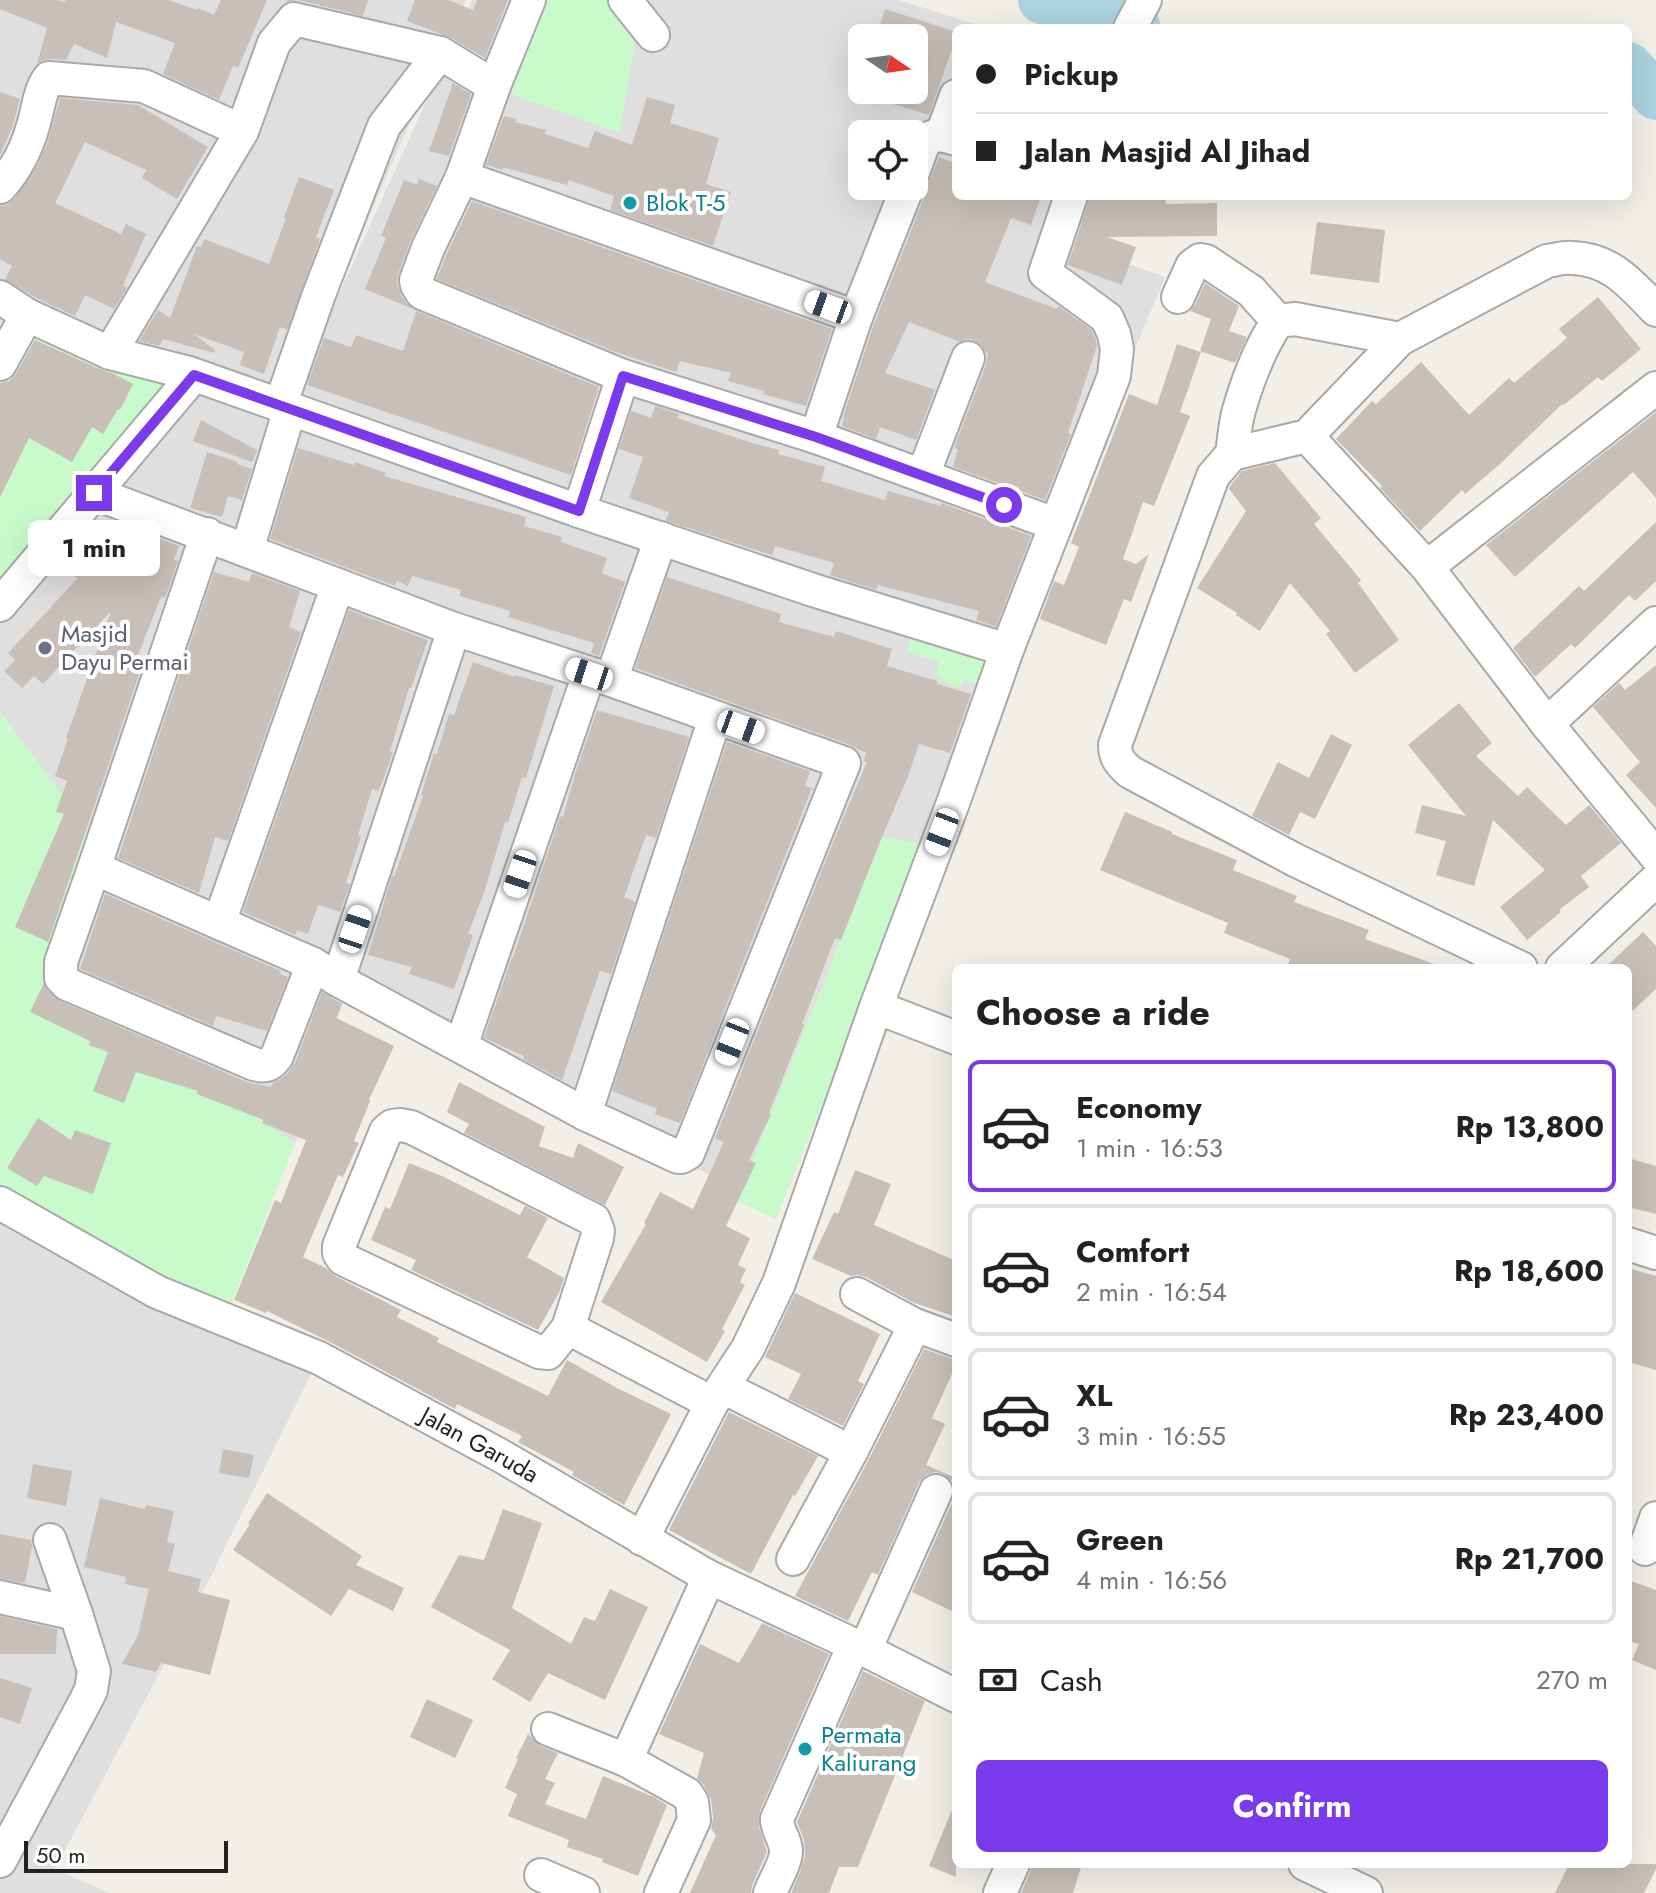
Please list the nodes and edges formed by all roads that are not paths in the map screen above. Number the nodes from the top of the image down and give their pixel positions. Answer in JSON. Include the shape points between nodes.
{"nodes":[{"id":1,"x":529,"y":0,"type":"edge"},
{"id":2,"x":625,"y":0,"type":"edge"},
{"id":3,"x":1145,"y":0,"type":"edge"},
{"id":4,"x":299,"y":10,"type":"edge"},
{"id":5,"x":1132,"y":24,"type":"edge"},
{"id":6,"x":653,"y":35,"type":"dead end"},
{"id":7,"x":440,"y":53,"type":"junction"},
{"id":8,"x":494,"y":86,"type":"junction"},
{"id":9,"x":242,"y":131,"type":"junction"},
{"id":10,"x":949,"y":137,"type":"edge"},
{"id":11,"x":928,"y":139,"type":"edge"},
{"id":12,"x":462,"y":177,"type":"junction"},
{"id":13,"x":0,"y":187,"type":"edge"},
{"id":14,"x":902,"y":200,"type":"edge"},
{"id":15,"x":1070,"y":200,"type":"edge"},
{"id":16,"x":0,"y":297,"type":"edge"},
{"id":17,"x":1178,"y":297,"type":"dead end"},
{"id":18,"x":1656,"y":310,"type":"edge"},
{"id":19,"x":27,"y":315,"type":"junction"},
{"id":20,"x":856,"y":317,"type":"junction"},
{"id":21,"x":1278,"y":321,"type":"junction"},
{"id":22,"x":1400,"y":339,"type":"junction"},
{"id":23,"x":110,"y":353,"type":"junction"},
{"id":24,"x":968,"y":358,"type":"dead end"},
{"id":25,"x":0,"y":364,"type":"edge"},
{"id":26,"x":194,"y":375,"type":"junction"},
{"id":27,"x":623,"y":376,"type":"junction"},
{"id":28,"x":1656,"y":388,"type":"edge"},
{"id":29,"x":285,"y":408,"type":"junction"},
{"id":30,"x":1307,"y":436,"type":"junction"},
{"id":31,"x":816,"y":437,"type":"junction"},
{"id":32,"x":1232,"y":454,"type":"junction"},
{"id":33,"x":923,"y":475,"type":"junction"},
{"id":34,"x":94,"y":493,"type":"junction"},
{"id":35,"x":579,"y":511,"type":"junction"},
{"id":36,"x":1055,"y":524,"type":"junction"},
{"id":37,"x":207,"y":534,"type":"junction"},
{"id":38,"x":661,"y":538,"type":"junction"},
{"id":39,"x":247,"y":550,"type":"junction"},
{"id":40,"x":1427,"y":567,"type":"junction"},
{"id":41,"x":338,"y":585,"type":"junction"},
{"id":42,"x":0,"y":605,"type":"edge"},
{"id":43,"x":1656,"y":623,"type":"edge"},
{"id":44,"x":454,"y":629,"type":"junction"},
{"id":45,"x":1007,"y":650,"type":"junction"},
{"id":46,"x":600,"y":677,"type":"junction"},
{"id":47,"x":715,"y":718,"type":"junction"},
{"id":48,"x":1547,"y":724,"type":"junction"},
{"id":49,"x":1656,"y":856,"type":"edge"},
{"id":50,"x":94,"y":868,"type":"junction"},
{"id":51,"x":1656,"y":880,"type":"edge"},
{"id":52,"x":219,"y":923,"type":"junction"},
{"id":53,"x":1513,"y":964,"type":"edge"},
{"id":54,"x":1566,"y":964,"type":"edge"},
{"id":55,"x":325,"y":972,"type":"junction"},
{"id":56,"x":876,"y":1007,"type":"junction"},
{"id":57,"x":952,"y":1036,"type":"edge"},
{"id":58,"x":461,"y":1046,"type":"junction"},
{"id":59,"x":585,"y":1114,"type":"junction"},
{"id":60,"x":0,"y":1203,"type":"edge"},
{"id":61,"x":1632,"y":1245,"type":"edge"},
{"id":62,"x":1656,"y":1253,"type":"edge"},
{"id":63,"x":857,"y":1294,"type":"dead end"},
{"id":64,"x":915,"y":1325,"type":"junction"},
{"id":65,"x":568,"y":1328,"type":"junction"},
{"id":66,"x":952,"y":1339,"type":"edge"},
{"id":67,"x":717,"y":1395,"type":"junction"},
{"id":68,"x":851,"y":1452,"type":"junction"},
{"id":69,"x":936,"y":1491,"type":"dead end"},
{"id":70,"x":1656,"y":1518,"type":"edge"},
{"id":71,"x":642,"y":1539,"type":"junction"},
{"id":72,"x":50,"y":1540,"type":"dead end"},
{"id":73,"x":1643,"y":1549,"type":"edge"},
{"id":74,"x":793,"y":1559,"type":"dead end"},
{"id":75,"x":709,"y":1577,"type":"junction"},
{"id":76,"x":0,"y":1597,"type":"edge"},
{"id":77,"x":76,"y":1614,"type":"junction"},
{"id":78,"x":859,"y":1647,"type":"junction"},
{"id":79,"x":952,"y":1694,"type":"edge"},
{"id":80,"x":548,"y":1729,"type":"dead end"},
{"id":81,"x":626,"y":1760,"type":"junction"},
{"id":82,"x":0,"y":1861,"type":"edge"},
{"id":83,"x":1011,"y":1868,"type":"edge"},
{"id":84,"x":1313,"y":1868,"type":"edge"},
{"id":85,"x":541,"y":1875,"type":"dead end"},
{"id":86,"x":583,"y":1893,"type":"edge"},
{"id":87,"x":661,"y":1893,"type":"edge"},
{"id":88,"x":770,"y":1893,"type":"edge"},
{"id":89,"x":1000,"y":1893,"type":"edge"},
{"id":90,"x":1366,"y":1893,"type":"edge"}],
"edges":[{"from":1,"to":8,"type":"street"},
{"from":2,"to":6,"type":"street"},
{"from":3,"to":5,"type":"street"},
{"from":4,"to":7,"type":"street"},
{"from":4,"to":9,"type":"street","via":[[274,43]]},
{"from":7,"to":8,"type":"street"},
{"from":7,"to":29,"type":"street","via":[[384,126],[318,297]]},
{"from":8,"to":12,"type":"street"},
{"from":9,"to":13,"type":"street","via":[[144,86],[49,78],[24,150]]},
{"from":9,"to":23,"type":"street"},
{"from":10,"to":11,"type":"street"},
{"from":12,"to":20,"type":"street"},
{"from":12,"to":27,"type":"street","via":[[416,280],[422,293]]},
{"from":14,"to":20,"type":"street"},
{"from":15,"to":36,"type":"street","via":[[1045,273],[1107,318],[1117,349],[1114,376]]},
{"from":16,"to":19,"type":"street"},
{"from":17,"to":21,"type":"street","via":[[1192,266],[1206,261],[1251,291]]},
{"from":18,"to":22,"type":"street","via":[[1622,275],[1600,263],[1559,259]]},
{"from":19,"to":23,"type":"street"},
{"from":19,"to":25,"type":"street"},
{"from":20,"to":31,"type":"street"},
{"from":21,"to":22,"type":"street","via":[[1295,319]]},
{"from":21,"to":32,"type":"street","via":[[1238,412]]},
{"from":22,"to":30,"type":"street"},
{"from":23,"to":26,"type":"street"},
{"from":24,"to":33,"type":"street"},
{"from":26,"to":29,"type":"street"},
{"from":26,"to":34,"type":"street"},
{"from":27,"to":31,"type":"street"},
{"from":27,"to":35,"type":"street"},
{"from":28,"to":40,"type":"street"},
{"from":29,"to":35,"type":"street"},
{"from":29,"to":39,"type":"street"},
{"from":30,"to":32,"type":"street"},
{"from":30,"to":40,"type":"street"},
{"from":31,"to":33,"type":"street"},
{"from":32,"to":53,"type":"street","via":[[1213,476],[1115,745],[1119,761],[1130,772],[1295,860]]},
{"from":33,"to":36,"type":"street"},
{"from":34,"to":37,"type":"street"},
{"from":34,"to":42,"type":"street"},
{"from":35,"to":38,"type":"street"},
{"from":36,"to":45,"type":"street"},
{"from":37,"to":39,"type":"street"},
{"from":37,"to":50,"type":"street"},
{"from":38,"to":45,"type":"street"},
{"from":38,"to":46,"type":"street"},
{"from":39,"to":41,"type":"street"},
{"from":40,"to":48,"type":"street"},
{"from":41,"to":44,"type":"street"},
{"from":41,"to":52,"type":"street"},
{"from":43,"to":48,"type":"street"},
{"from":44,"to":46,"type":"street"},
{"from":44,"to":55,"type":"street"},
{"from":45,"to":56,"type":"street"},
{"from":46,"to":47,"type":"street"},
{"from":46,"to":58,"type":"street"},
{"from":47,"to":59,"type":"street"},
{"from":47,"to":59,"type":"street","via":[[844,763],[688,1153],[678,1157]]},
{"from":48,"to":49,"type":"street"},
{"from":50,"to":52,"type":"street"},
{"from":50,"to":55,"type":"street","via":[[61,962],[61,978],[67,984],[265,1066],[277,1056]]},
{"from":51,"to":54,"type":"street"},
{"from":52,"to":55,"type":"street"},
{"from":55,"to":58,"type":"street"},
{"from":56,"to":57,"type":"street"},
{"from":56,"to":67,"type":"street","via":[[779,1283],[748,1348]]},
{"from":58,"to":59,"type":"street"},
{"from":60,"to":71,"type":"street","name":"Jalan Garuda","via":[[157,1292],[319,1358]]},
{"from":61,"to":62,"type":"street"},
{"from":63,"to":64,"type":"street"},
{"from":64,"to":66,"type":"street"},
{"from":64,"to":68,"type":"street"},
{"from":65,"to":65,"type":"street","via":[[597,1238],[594,1220],[411,1127],[386,1131],[339,1246],[343,1259],[539,1352],[551,1351]]},
{"from":65,"to":67,"type":"street"},
{"from":67,"to":68,"type":"street"},
{"from":67,"to":71,"type":"street"},
{"from":68,"to":74,"type":"street"},
{"from":69,"to":78,"type":"street"},
{"from":70,"to":73,"type":"street"},
{"from":71,"to":75,"type":"street","name":"Jalan Garuda"},
{"from":72,"to":77,"type":"street"},
{"from":75,"to":78,"type":"street","name":"Jalan Garuda"},
{"from":75,"to":81,"type":"street"},
{"from":76,"to":77,"type":"street"},
{"from":77,"to":82,"type":"street","via":[[94,1671],[91,1690]]},
{"from":78,"to":79,"type":"street","name":"Jalan Garuda"},
{"from":78,"to":88,"type":"street","via":[[777,1819],[786,1856]]},
{"from":80,"to":81,"type":"street"},
{"from":81,"to":87,"type":"street","via":[[687,1794],[692,1802],[694,1820]]},
{"from":83,"to":89,"type":"street"},
{"from":84,"to":90,"type":"street"},
{"from":85,"to":86,"type":"street"}]}
